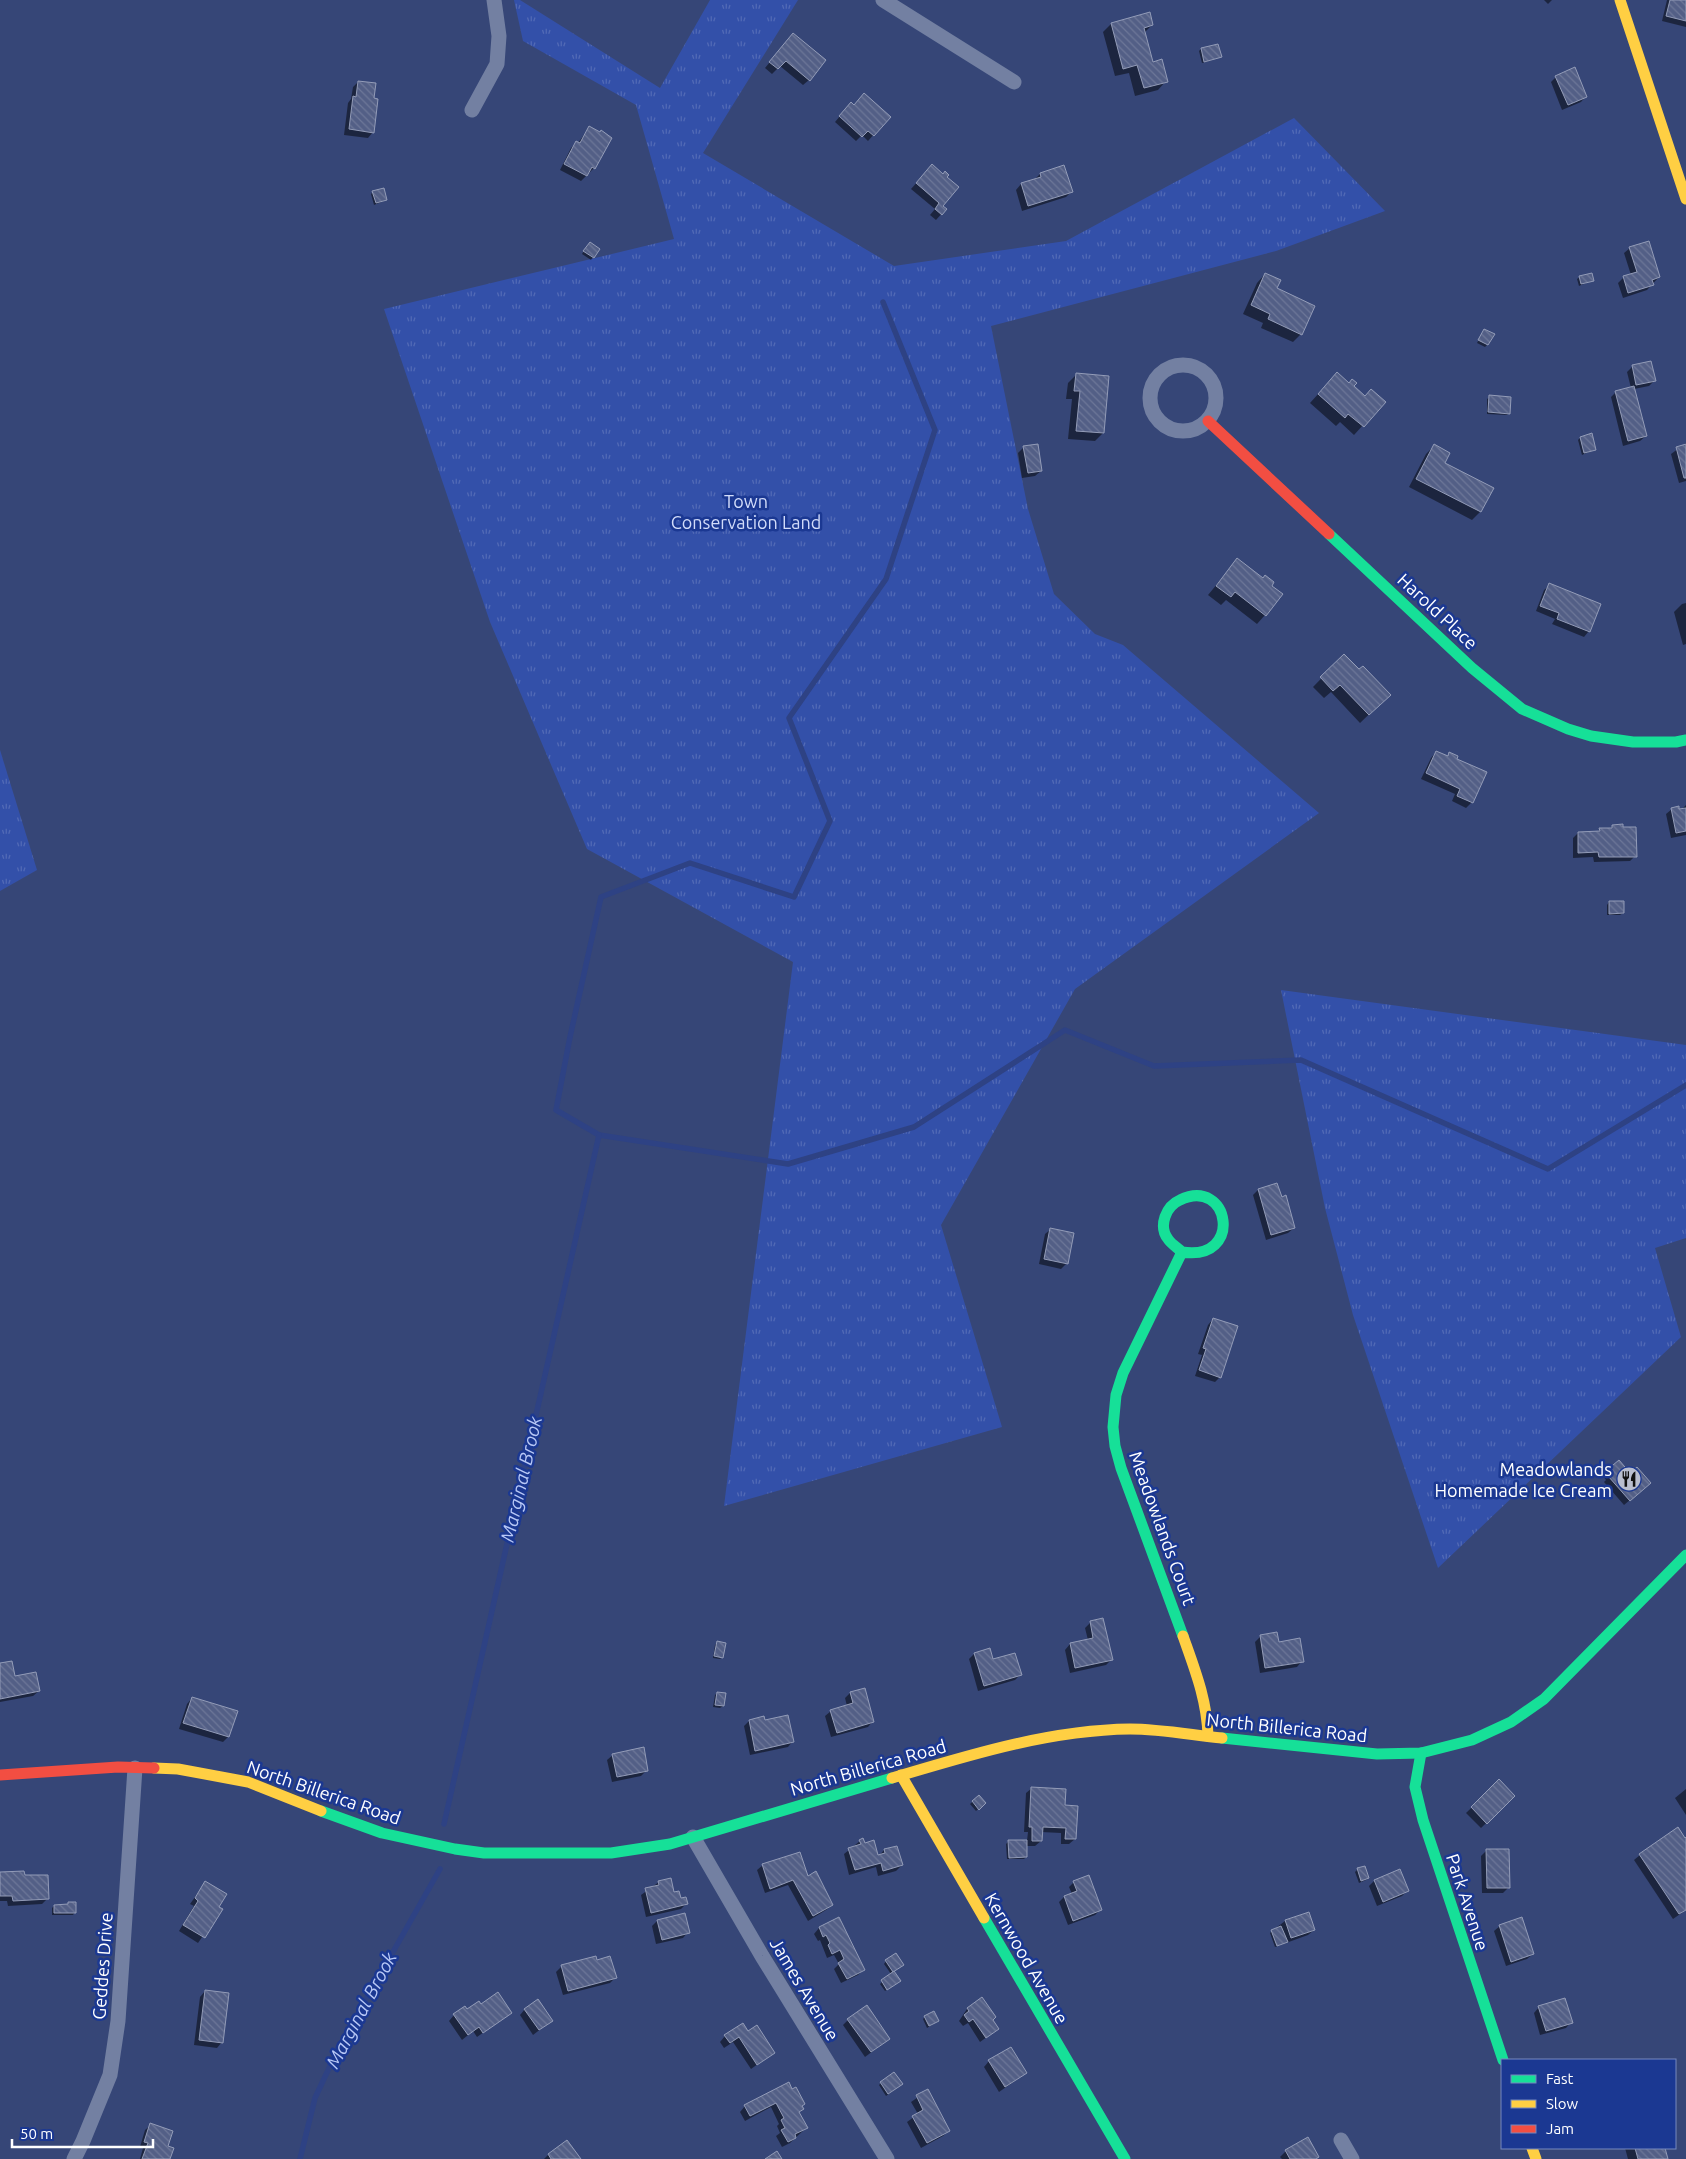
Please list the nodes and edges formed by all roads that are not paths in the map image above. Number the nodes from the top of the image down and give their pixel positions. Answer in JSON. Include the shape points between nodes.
{"nodes":[{"id":1,"x":494,"y":0,"type":"edge"},
{"id":2,"x":883,"y":0,"type":"edge"},
{"id":3,"x":1620,"y":0,"type":"edge"},
{"id":4,"x":1014,"y":82,"type":"dead end"},
{"id":5,"x":472,"y":110,"type":"dead end"},
{"id":6,"x":1686,"y":198,"type":"edge"},
{"id":7,"x":1208,"y":421,"type":"junction"},
{"id":8,"x":1686,"y":740,"type":"edge"},
{"id":9,"x":1182,"y":1252,"type":"junction"},
{"id":10,"x":1686,"y":1555,"type":"edge"},
{"id":11,"x":1208,"y":1736,"type":"junction"},
{"id":12,"x":1421,"y":1753,"type":"junction"},
{"id":13,"x":135,"y":1768,"type":"junction"},
{"id":14,"x":0,"y":1775,"type":"edge"},
{"id":15,"x":901,"y":1775,"type":"junction"},
{"id":16,"x":693,"y":1837,"type":"junction"},
{"id":17,"x":1503,"y":2059,"type":"edge"},
{"id":18,"x":1341,"y":2140,"type":"dead end"},
{"id":19,"x":74,"y":2159,"type":"edge"},
{"id":20,"x":887,"y":2159,"type":"edge"},
{"id":21,"x":1125,"y":2159,"type":"edge"},
{"id":22,"x":1352,"y":2159,"type":"edge"}],
"edges":[{"from":1,"to":5,"type":"street","via":[[499,36],[496,64]]},
{"from":2,"to":4,"type":"street"},
{"from":3,"to":6,"type":"main road"},
{"from":7,"to":7,"type":"street","via":[[1199,428],[1177,432],[1162,424],[1152,410],[1150,398],[1151,387],[1165,369],[1186,364],[1196,367],[1212,381],[1216,390],[1214,411]]},
{"from":7,"to":8,"type":"main road","name":"Harold Place","via":[[1472,668],[1522,709],[1591,736],[1633,742]]},
{"from":9,"to":9,"type":"main road","via":[[1202,1253],[1211,1249],[1220,1237],[1224,1223],[1222,1213],[1208,1198],[1199,1194],[1180,1198],[1166,1211],[1164,1230],[1174,1247]]},
{"from":9,"to":11,"type":"main road","name":"Meadowlands Court","via":[[1116,1395],[1115,1446],[1196,1672],[1207,1712]]},
{"from":10,"to":12,"type":"main road","name":"North Billerica Road","via":[[1544,1699],[1511,1722],[1472,1740]]},
{"from":11,"to":12,"type":"main road","name":"North Billerica Road","via":[[1378,1754]]},
{"from":11,"to":15,"type":"main road","name":"North Billerica Road","via":[[1132,1729],[1075,1732],[1024,1742]]},
{"from":12,"to":17,"type":"main road","name":"Park Avenue","via":[[1415,1787],[1422,1820]]},
{"from":13,"to":14,"type":"main road","name":"North Billerica Road"},
{"from":13,"to":16,"type":"main road","name":"North Billerica Road","via":[[178,1770],[248,1782],[326,1814],[382,1832],[478,1852],[612,1853]]},
{"from":13,"to":19,"type":"street","name":"Geddes Drive","via":[[118,2021],[110,2076]]},
{"from":15,"to":16,"type":"main road","name":"North Billerica Road"},
{"from":15,"to":21,"type":"main road","name":"Kernwood Avenue"},
{"from":16,"to":20,"type":"street","name":"James Avenue"},
{"from":18,"to":22,"type":"street"}]}
